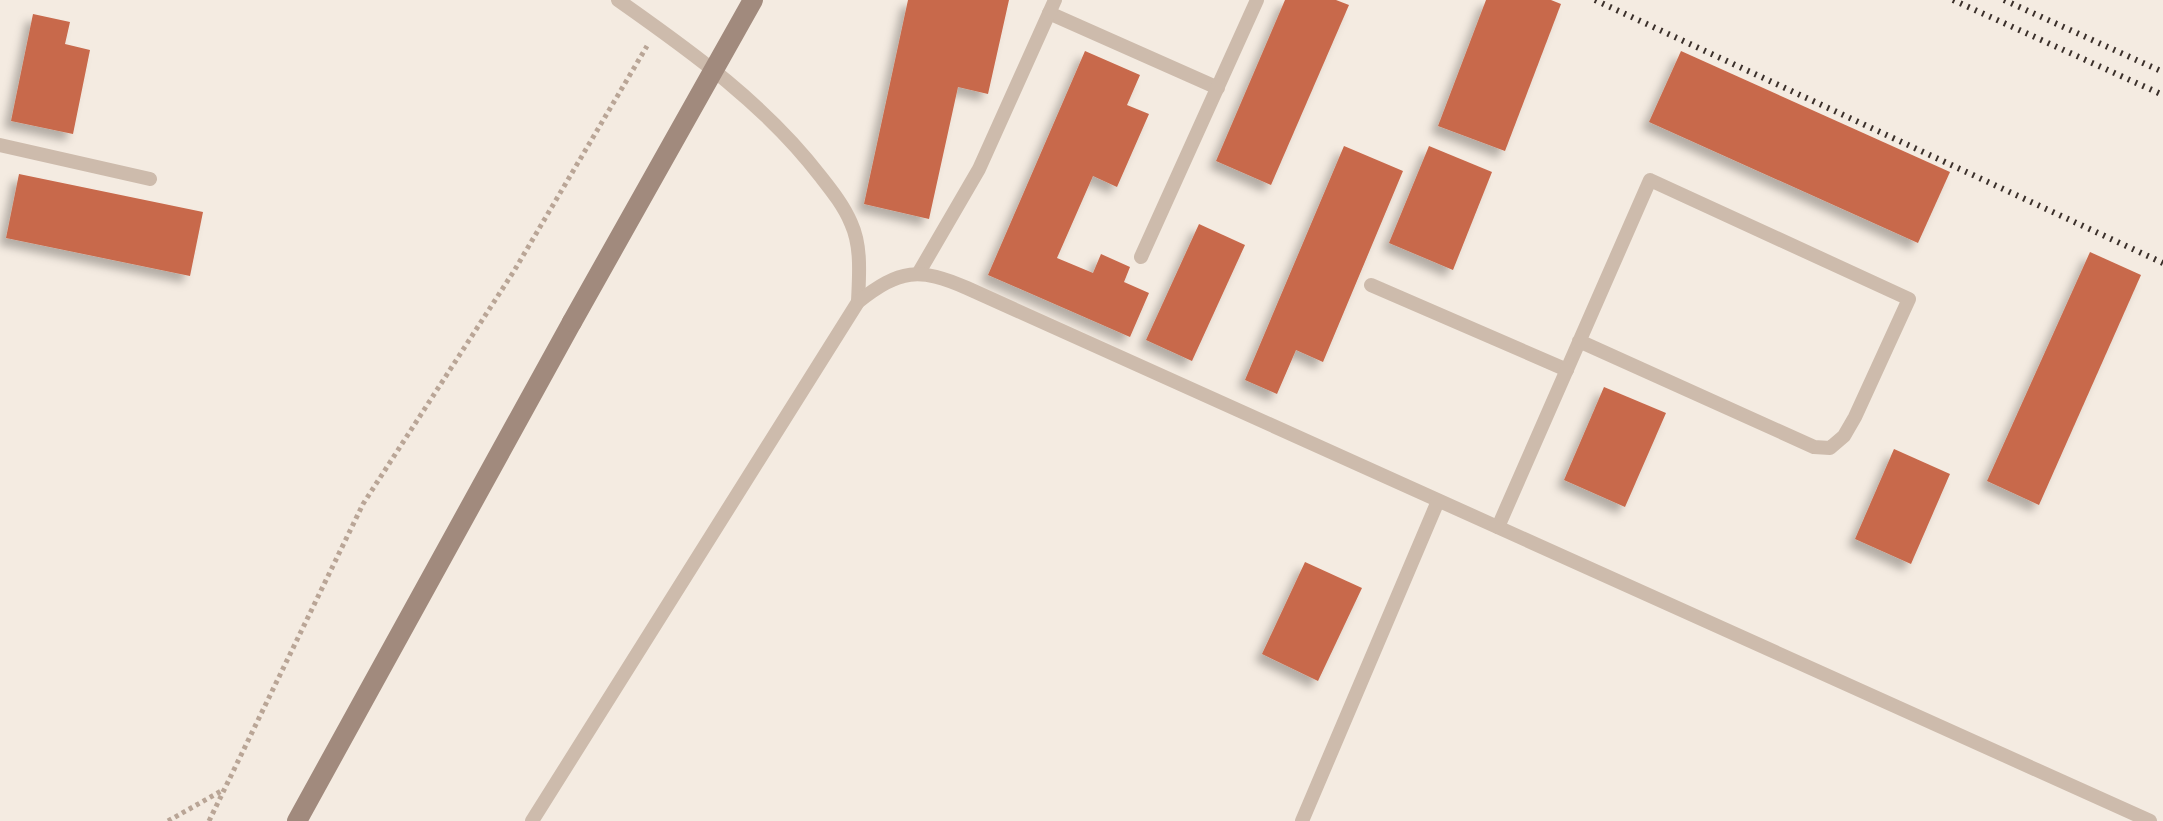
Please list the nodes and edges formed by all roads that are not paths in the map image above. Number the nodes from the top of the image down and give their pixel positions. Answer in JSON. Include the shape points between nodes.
{"nodes":[{"id":1,"x":618,"y":0,"type":"edge"},
{"id":2,"x":753,"y":0,"type":"edge"},
{"id":3,"x":1257,"y":0,"type":"edge"},
{"id":4,"x":1052,"y":7,"type":"edge"},
{"id":5,"x":1218,"y":88,"type":"junction"},
{"id":6,"x":0,"y":145,"type":"edge"},
{"id":7,"x":150,"y":179,"type":"dead end"},
{"id":8,"x":1141,"y":257,"type":"dead end"},
{"id":9,"x":918,"y":274,"type":"junction"},
{"id":10,"x":1371,"y":285,"type":"dead end"},
{"id":11,"x":858,"y":302,"type":"junction"},
{"id":12,"x":1579,"y":341,"type":"junction"},
{"id":13,"x":1567,"y":370,"type":"junction"},
{"id":14,"x":1438,"y":501,"type":"junction"},
{"id":15,"x":1498,"y":527,"type":"junction"},
{"id":16,"x":297,"y":821,"type":"edge"},
{"id":17,"x":532,"y":821,"type":"edge"},
{"id":18,"x":1302,"y":821,"type":"edge"},
{"id":19,"x":2150,"y":821,"type":"edge"}],
"edges":[{"from":1,"to":11,"type":"lane","via":[[758,106],[801,150],[852,224],[859,259]]},
{"from":2,"to":16,"type":"main road","bridge":true},
{"from":3,"to":5,"type":"lane"},
{"from":4,"to":5,"type":"lane"},
{"from":4,"to":9,"type":"lane","via":[[979,169]]},
{"from":5,"to":8,"type":"lane"},
{"from":6,"to":7,"type":"lane"},
{"from":9,"to":11,"type":"lane","via":[[882,283]]},
{"from":9,"to":14,"type":"lane","via":[[943,277]]},
{"from":10,"to":13,"type":"lane"},
{"from":11,"to":17,"type":"lane"},
{"from":12,"to":12,"type":"lane","via":[[1650,180],[1909,299],[1855,417],[1830,448],[1814,447]]},
{"from":12,"to":13,"type":"lane"},
{"from":13,"to":15,"type":"lane"},
{"from":14,"to":15,"type":"lane"},
{"from":14,"to":18,"type":"lane"},
{"from":15,"to":19,"type":"lane"}]}
